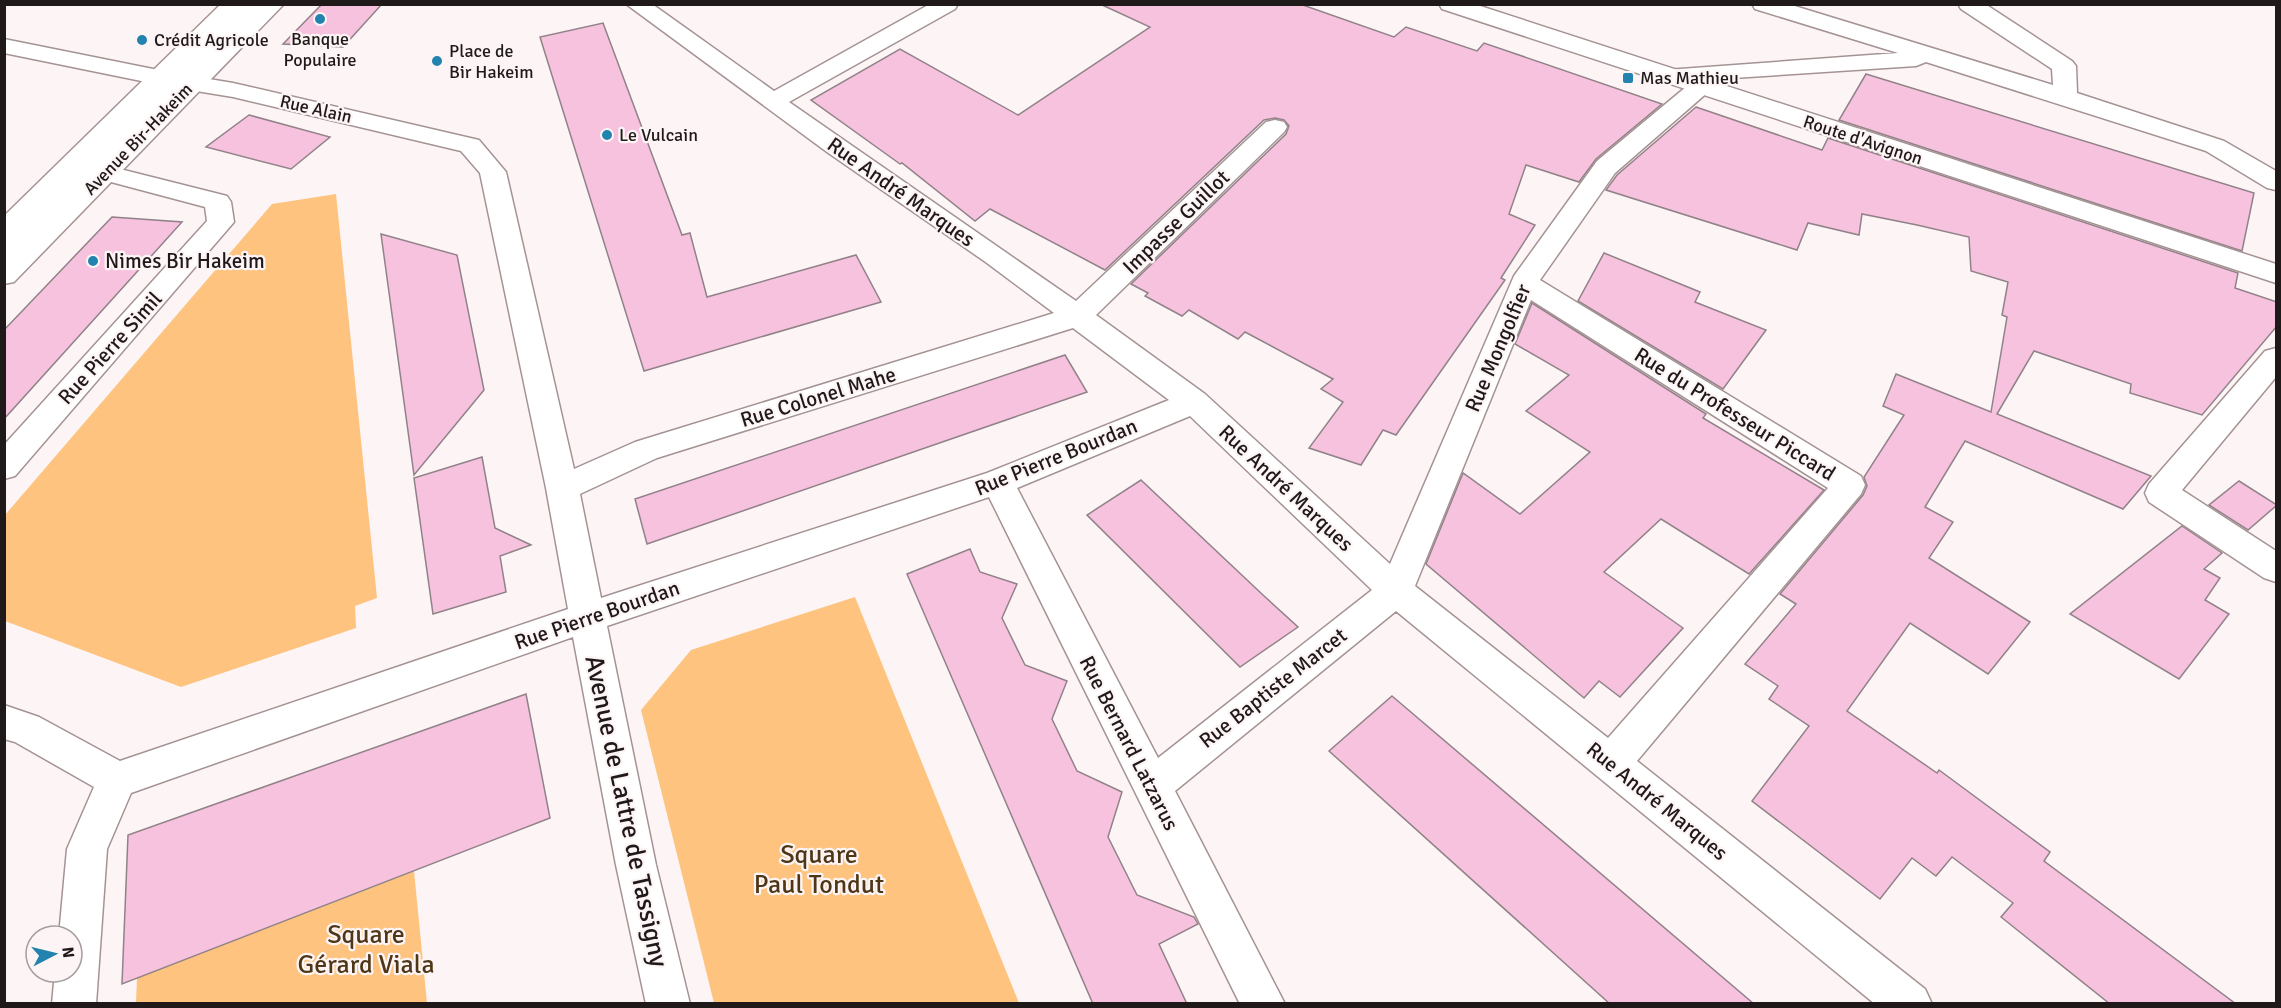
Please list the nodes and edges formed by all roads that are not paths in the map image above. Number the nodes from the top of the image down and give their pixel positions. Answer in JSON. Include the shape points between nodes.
{"nodes":[{"id":1,"x":234,"y":4,"type":"edge"},
{"id":2,"x":256,"y":4,"type":"edge"},
{"id":3,"x":273,"y":4,"type":"edge"},
{"id":4,"x":637,"y":4,"type":"edge"},
{"id":5,"x":947,"y":4,"type":"edge"},
{"id":6,"x":1450,"y":4,"type":"edge"},
{"id":7,"x":1763,"y":4,"type":"edge"},
{"id":8,"x":1969,"y":4,"type":"edge"},
{"id":9,"x":4,"y":46,"type":"edge"},
{"id":10,"x":1936,"y":58,"type":"junction"},
{"id":11,"x":1664,"y":75,"type":"junction"},
{"id":12,"x":177,"y":80,"type":"junction"},
{"id":13,"x":1700,"y":87,"type":"junction"},
{"id":14,"x":2065,"y":98,"type":"junction"},
{"id":15,"x":773,"y":101,"type":"junction"},
{"id":16,"x":1275,"y":127,"type":"dead end"},
{"id":17,"x":106,"y":173,"type":"junction"},
{"id":18,"x":2277,"y":182,"type":"edge"},
{"id":19,"x":4,"y":232,"type":"edge"},
{"id":20,"x":4,"y":255,"type":"edge"},
{"id":21,"x":2277,"y":274,"type":"edge"},
{"id":22,"x":4,"y":275,"type":"edge"},
{"id":23,"x":1524,"y":283,"type":"junction"},
{"id":24,"x":1078,"y":316,"type":"junction"},
{"id":25,"x":2277,"y":358,"type":"edge"},
{"id":26,"x":1194,"y":402,"type":"junction"},
{"id":27,"x":4,"y":467,"type":"edge"},
{"id":28,"x":998,"y":482,"type":"junction"},
{"id":29,"x":562,"y":488,"type":"junction"},
{"id":30,"x":2277,"y":568,"type":"edge"},
{"id":31,"x":1396,"y":591,"type":"junction"},
{"id":32,"x":587,"y":619,"type":"junction"},
{"id":33,"x":4,"y":722,"type":"edge"},
{"id":34,"x":1610,"y":764,"type":"junction"},
{"id":35,"x":117,"y":780,"type":"junction"},
{"id":36,"x":1150,"y":787,"type":"junction"},
{"id":37,"x":74,"y":1004,"type":"edge"},
{"id":38,"x":668,"y":1004,"type":"edge"},
{"id":39,"x":1263,"y":1004,"type":"edge"},
{"id":40,"x":1910,"y":1004,"type":"edge"}],
"edges":[{"from":1,"to":12,"type":"street","name":"Avenue Bir-Hakeim"},
{"from":2,"to":12,"type":"street"},
{"from":3,"to":12,"type":"street","name":"Avenue Bir-Hakeim"},
{"from":4,"to":15,"type":"street","name":"Rue André Marques"},
{"from":5,"to":15,"type":"street"},
{"from":6,"to":11,"type":"street","name":"Route d'Avignon"},
{"from":7,"to":10,"type":"street"},
{"from":8,"to":14,"type":"street","via":[[2064,66]]},
{"from":9,"to":12,"type":"street","name":"Rue Alain"},
{"from":10,"to":11,"type":"street"},
{"from":10,"to":14,"type":"street"},
{"from":11,"to":13,"type":"street","name":"Route d'Avignon"},
{"from":12,"to":17,"type":"street","name":"Avenue Bir-Hakeim"},
{"from":12,"to":19,"type":"street","name":"Avenue Bir-Hakeim"},
{"from":12,"to":20,"type":"street"},
{"from":12,"to":29,"type":"street","name":"Rue Alain","via":[[470,145],[492,172]]},
{"from":13,"to":21,"type":"street","name":"Route d'Avignon"},
{"from":13,"to":23,"type":"street","name":"Rue Mongolfier","via":[[1606,167]]},
{"from":14,"to":18,"type":"street","via":[[2215,146]]},
{"from":15,"to":24,"type":"street","name":"Rue André Marques"},
{"from":16,"to":24,"type":"street","name":"Impasse Guillot"},
{"from":17,"to":22,"type":"street","name":"Avenue Bir-Hakeim"},
{"from":17,"to":27,"type":"street","name":"Rue Pierre Simil","via":[[218,202],[222,222]]},
{"from":23,"to":31,"type":"street","name":"Rue Mongolfier"},
{"from":23,"to":34,"type":"street","name":"Rue du Professeur Piccard","via":[[1849,485]]},
{"from":24,"to":26,"type":"street","name":"Rue André Marques"},
{"from":24,"to":29,"type":"street","name":"Rue Colonel Mahe","via":[[646,450]]},
{"from":25,"to":30,"type":"street","via":[[2161,493]]},
{"from":26,"to":28,"type":"street","name":"Rue Pierre Bourdan"},
{"from":26,"to":31,"type":"street","name":"Rue André Marques"},
{"from":28,"to":32,"type":"street","name":"Rue Pierre Bourdan"},
{"from":28,"to":36,"type":"street","name":"Rue Bernard Latzarus"},
{"from":29,"to":32,"type":"street"},
{"from":31,"to":34,"type":"street","name":"Rue André Marques"},
{"from":31,"to":36,"type":"street","name":"Rue Baptiste Marcet"},
{"from":32,"to":35,"type":"street","name":"Rue Pierre Bourdan"},
{"from":32,"to":38,"type":"street","name":"Avenue de Lattre de Tassigny","via":[[633,854]]},
{"from":33,"to":35,"type":"street","via":[[26,729]]},
{"from":34,"to":40,"type":"street","name":"Rue André Marques"},
{"from":35,"to":37,"type":"street","via":[[87,849]]},
{"from":36,"to":39,"type":"street","name":"Rue Bernard Latzarus"}]}
